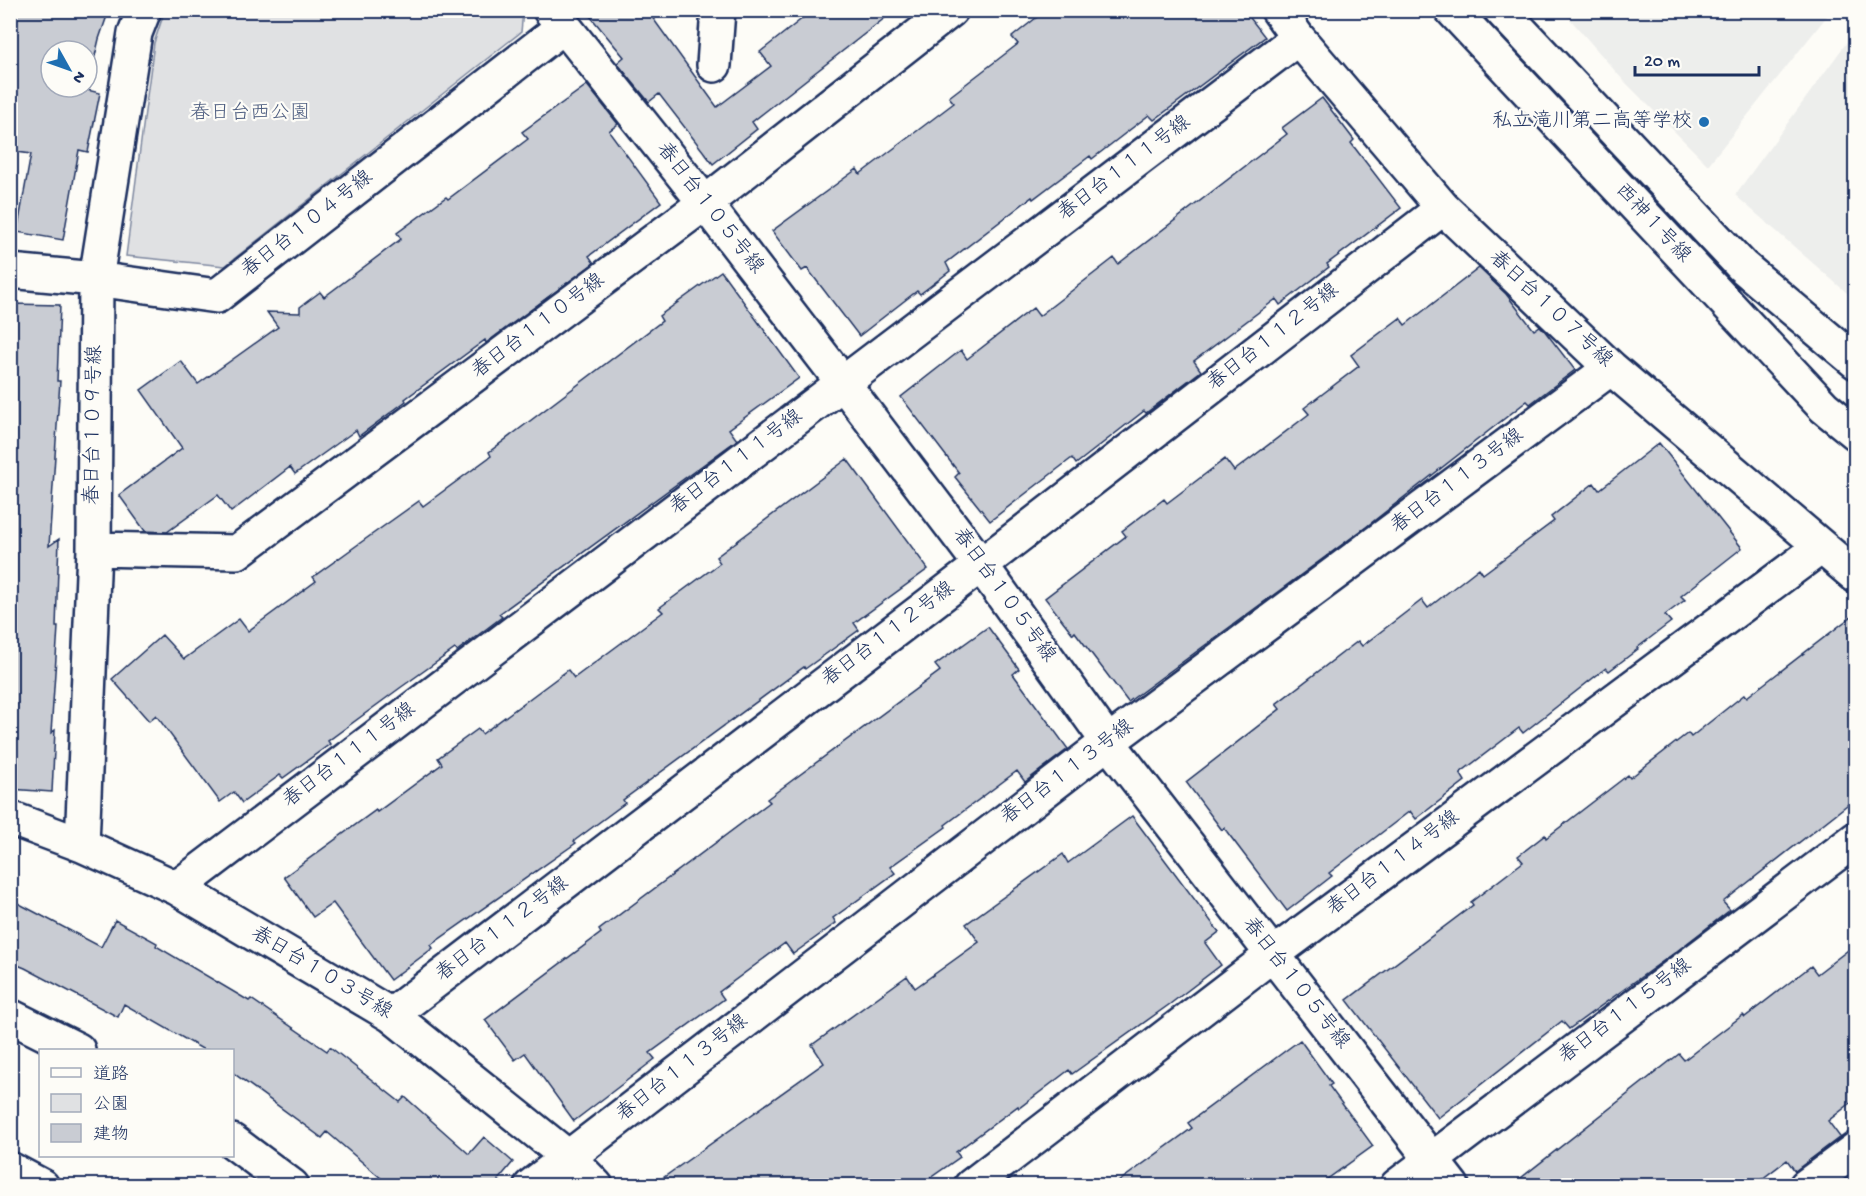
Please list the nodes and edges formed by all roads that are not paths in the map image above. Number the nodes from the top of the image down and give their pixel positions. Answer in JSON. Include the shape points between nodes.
{"nodes":[{"id":1,"x":144,"y":10,"type":"edge"},
{"id":2,"x":718,"y":10,"type":"edge"},
{"id":3,"x":951,"y":10,"type":"edge"},
{"id":4,"x":1278,"y":10,"type":"edge"},
{"id":5,"x":1452,"y":10,"type":"edge"},
{"id":6,"x":1502,"y":10,"type":"edge"},
{"id":7,"x":557,"y":18,"type":"edge"},
{"id":8,"x":1298,"y":38,"type":"junction"},
{"id":9,"x":714,"y":65,"type":"dead end"},
{"id":10,"x":705,"y":203,"type":"junction"},
{"id":11,"x":1443,"y":208,"type":"junction"},
{"id":12,"x":10,"y":271,"type":"edge"},
{"id":13,"x":96,"y":279,"type":"junction"},
{"id":14,"x":1856,"y":362,"type":"edge"},
{"id":15,"x":1611,"y":368,"type":"junction"},
{"id":16,"x":843,"y":383,"type":"junction"},
{"id":17,"x":1856,"y":433,"type":"edge"},
{"id":18,"x":1821,"y":547,"type":"junction"},
{"id":19,"x":94,"y":549,"type":"junction"},
{"id":20,"x":981,"y":565,"type":"junction"},
{"id":21,"x":1856,"y":576,"type":"edge"},
{"id":22,"x":1108,"y":742,"type":"junction"},
{"id":23,"x":10,"y":818,"type":"edge"},
{"id":24,"x":1856,"y":839,"type":"edge"},
{"id":25,"x":82,"y":845,"type":"junction"},
{"id":26,"x":177,"y":888,"type":"junction"},
{"id":27,"x":1272,"y":955,"type":"junction"},
{"id":28,"x":391,"y":1015,"type":"junction"},
{"id":29,"x":10,"y":1017,"type":"edge"},
{"id":30,"x":76,"y":1049,"type":"edge"},
{"id":31,"x":234,"y":1142,"type":"edge"},
{"id":32,"x":1856,"y":1149,"type":"edge"},
{"id":33,"x":568,"y":1157,"type":"junction"},
{"id":34,"x":1431,"y":1159,"type":"junction"},
{"id":35,"x":10,"y":1169,"type":"edge"},
{"id":36,"x":42,"y":1185,"type":"edge"},
{"id":37,"x":292,"y":1185,"type":"edge"},
{"id":38,"x":531,"y":1185,"type":"edge"},
{"id":39,"x":596,"y":1185,"type":"edge"},
{"id":40,"x":971,"y":1185,"type":"edge"},
{"id":41,"x":1397,"y":1185,"type":"edge"},
{"id":42,"x":1452,"y":1185,"type":"edge"},
{"id":43,"x":1806,"y":1185,"type":"edge"}],
"edges":[{"from":1,"to":13,"type":"street","name":"春日台１０９号線","via":[[135,33]]},
{"from":2,"to":9,"type":"street"},
{"from":3,"to":10,"type":"street","name":"春日台１１０号線"},
{"from":4,"to":8,"type":"street","name":"春日台１０７号線"},
{"from":5,"to":17,"type":"street","name":"西神１号線","via":[[1824,407]]},
{"from":6,"to":14,"type":"street","name":"西神１号線","via":[[1742,266]]},
{"from":7,"to":10,"type":"street","name":"春日台１０５号線"},
{"from":7,"to":13,"type":"street","name":"春日台１０４号線","via":[[217,296]]},
{"from":8,"to":11,"type":"street","name":"春日台１０７号線"},
{"from":8,"to":16,"type":"street","name":"春日台１１１号線"},
{"from":10,"to":16,"type":"street","name":"春日台１０５号線"},
{"from":10,"to":19,"type":"street","name":"春日台１１０号線","via":[[237,552]]},
{"from":11,"to":15,"type":"street","name":"春日台１０７号線"},
{"from":11,"to":20,"type":"street","name":"春日台１１２号線"},
{"from":12,"to":13,"type":"street","name":"春日台１０４号線"},
{"from":13,"to":19,"type":"street","name":"春日台１０９号線"},
{"from":15,"to":18,"type":"street","name":"春日台１０７号線"},
{"from":15,"to":22,"type":"street","name":"春日台１１３号線"},
{"from":16,"to":20,"type":"street","name":"春日台１０５号線"},
{"from":16,"to":26,"type":"street","name":"春日台１１１号線"},
{"from":18,"to":21,"type":"street","name":"春日台１０７号線"},
{"from":18,"to":27,"type":"street","name":"春日台１１４号線"},
{"from":19,"to":25,"type":"street","name":"春日台１０９号線"},
{"from":20,"to":22,"type":"street","name":"春日台１０５号線"},
{"from":20,"to":28,"type":"street","name":"春日台１１２号線"},
{"from":22,"to":27,"type":"street","name":"春日台１０５号線"},
{"from":22,"to":33,"type":"street","name":"春日台１１３号線"},
{"from":23,"to":25,"type":"street","name":"春日台１０３号線"},
{"from":24,"to":34,"type":"street","name":"春日台１１５号線"},
{"from":25,"to":26,"type":"street","name":"春日台１０３号線"},
{"from":26,"to":28,"type":"street","name":"春日台１０３号線"},
{"from":27,"to":34,"type":"street","name":"春日台１０５号線"},
{"from":27,"to":40,"type":"street","name":"春日台１１４号線"},
{"from":28,"to":33,"type":"street","name":"春日台１０３号線"},
{"from":29,"to":30,"type":"street"},
{"from":31,"to":37,"type":"street"},
{"from":32,"to":43,"type":"street"},
{"from":33,"to":38,"type":"street","name":"春日台１１３号線"},
{"from":33,"to":39,"type":"street","name":"春日台１０３号線"},
{"from":34,"to":41,"type":"street","name":"春日台１１５号線"},
{"from":34,"to":42,"type":"street","name":"春日台１０５号線"},
{"from":35,"to":36,"type":"street"}]}
